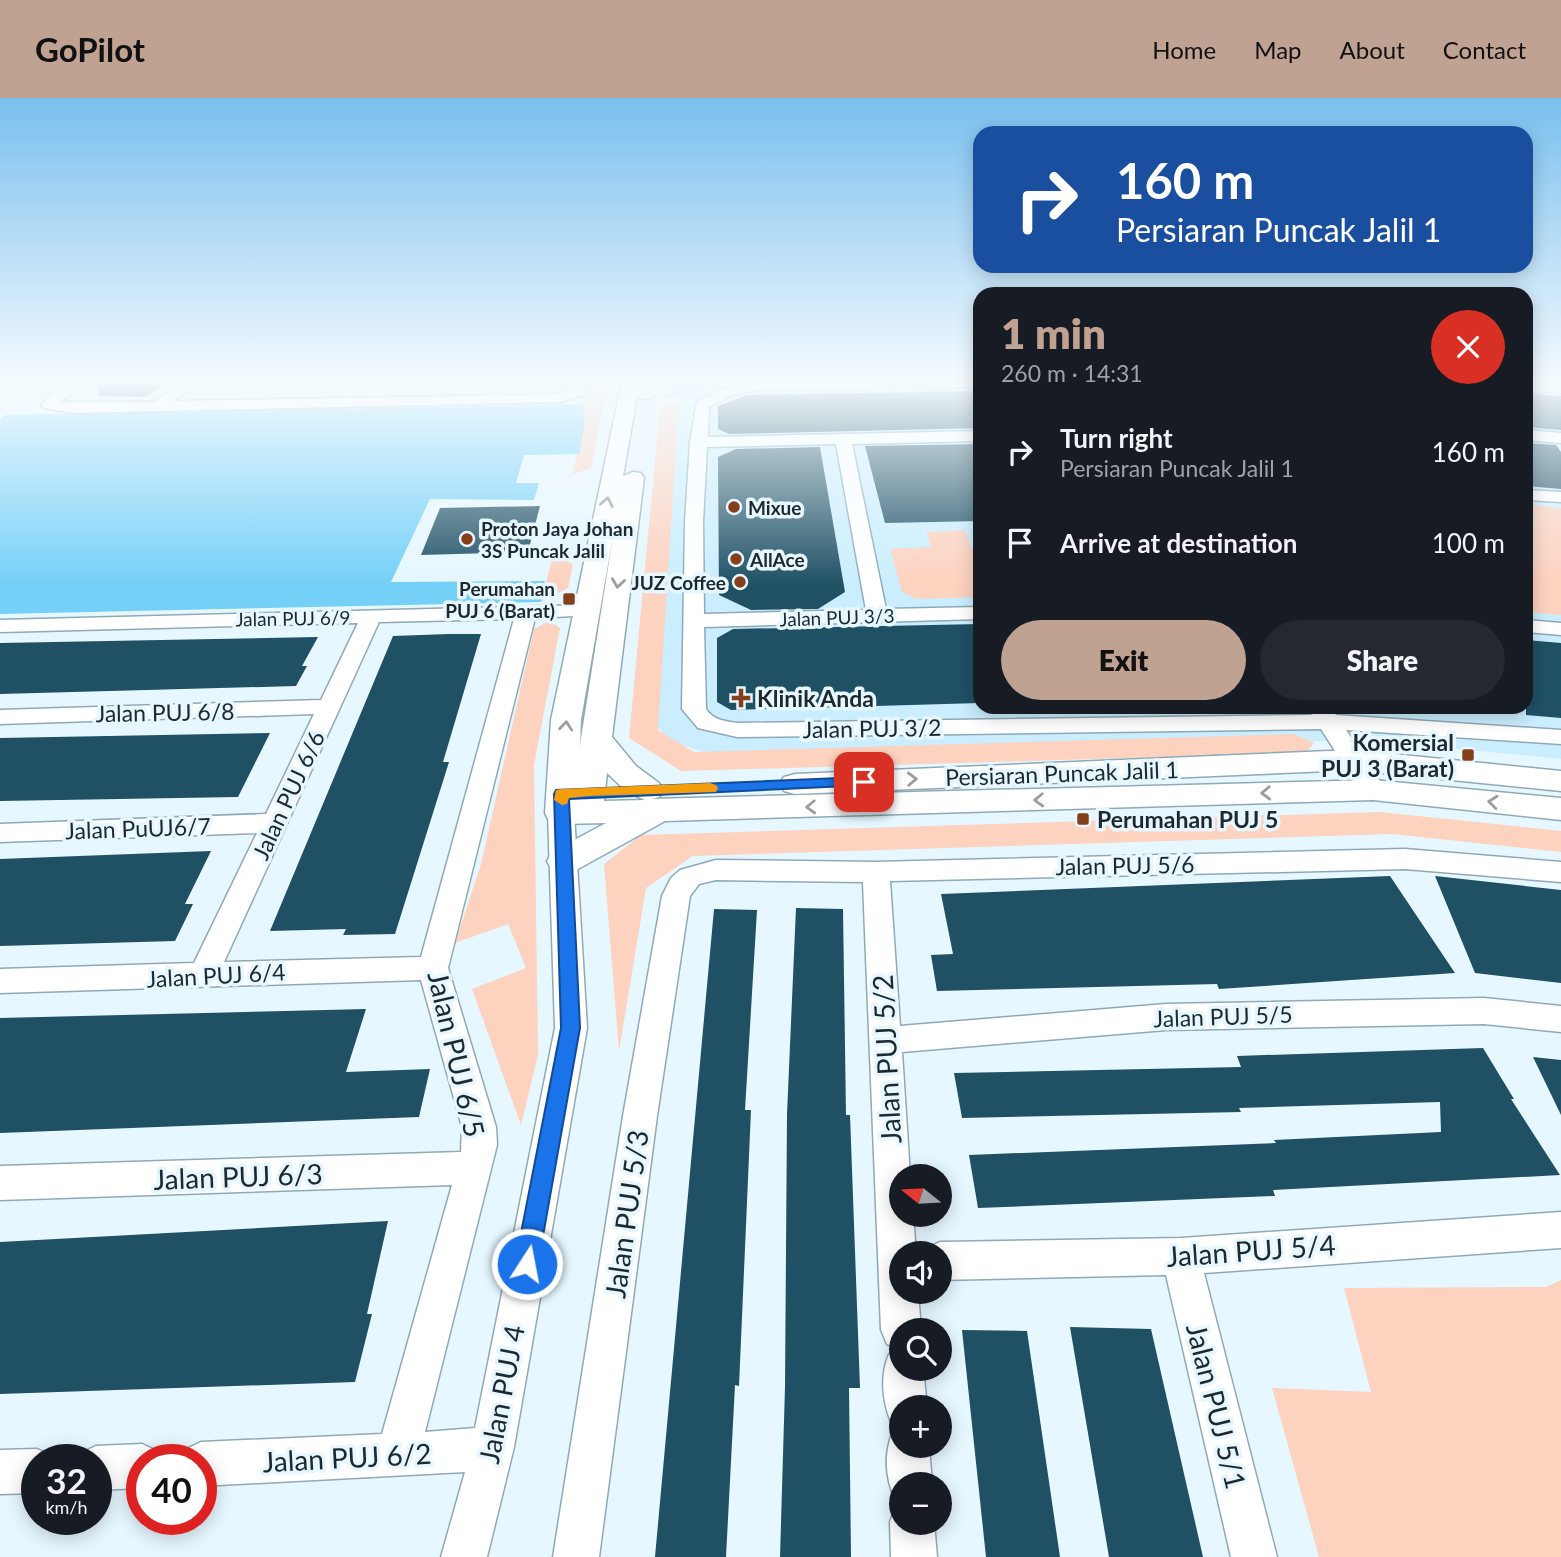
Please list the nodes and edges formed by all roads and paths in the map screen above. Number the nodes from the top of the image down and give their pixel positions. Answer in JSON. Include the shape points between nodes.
{"nodes":[{"id":1,"x":629,"y":449,"type":"edge"},
{"id":2,"x":637,"y":449,"type":"edge"},
{"id":3,"x":698,"y":449,"type":"edge"},
{"id":4,"x":845,"y":449,"type":"edge"},
{"id":5,"x":1533,"y":495,"type":"edge"},
{"id":6,"x":1561,"y":497,"type":"edge"},
{"id":7,"x":586,"y":611,"type":"junction"},
{"id":8,"x":526,"y":612,"type":"junction"},
{"id":9,"x":973,"y":613,"type":"edge"},
{"id":10,"x":372,"y":616,"type":"junction"},
{"id":11,"x":877,"y":616,"type":"junction"},
{"id":12,"x":694,"y":621,"type":"junction"},
{"id":13,"x":0,"y":626,"type":"edge"},
{"id":14,"x":1533,"y":627,"type":"edge"},
{"id":15,"x":1561,"y":629,"type":"edge"},
{"id":16,"x":329,"y":707,"type":"junction"},
{"id":17,"x":1323,"y":715,"type":"edge"},
{"id":18,"x":0,"y":717,"type":"edge"},
{"id":19,"x":1561,"y":737,"type":"edge"},
{"id":20,"x":596,"y":738,"type":"junction"},
{"id":21,"x":1353,"y":761,"type":"junction"},
{"id":22,"x":1561,"y":781,"type":"edge"},
{"id":23,"x":1373,"y":790,"type":"junction"},
{"id":24,"x":656,"y":801,"type":"junction"},
{"id":25,"x":574,"y":803,"type":"junction"},
{"id":26,"x":1561,"y":809,"type":"edge"},
{"id":27,"x":275,"y":823,"type":"junction"},
{"id":28,"x":0,"y":833,"type":"edge"},
{"id":29,"x":564,"y":859,"type":"junction"},
{"id":30,"x":876,"y":872,"type":"junction"},
{"id":31,"x":1561,"y":872,"type":"edge"},
{"id":32,"x":690,"y":877,"type":"joint"},
{"id":33,"x":433,"y":968,"type":"junction"},
{"id":34,"x":204,"y":974,"type":"junction"},
{"id":35,"x":0,"y":981,"type":"edge"},
{"id":36,"x":1561,"y":1019,"type":"edge"},
{"id":37,"x":885,"y":1040,"type":"junction"},
{"id":38,"x":476,"y":1168,"type":"junction"},
{"id":39,"x":0,"y":1183,"type":"edge"},
{"id":40,"x":1561,"y":1230,"type":"edge"},
{"id":41,"x":898,"y":1241,"type":"edge"},
{"id":42,"x":1181,"y":1256,"type":"junction"},
{"id":43,"x":952,"y":1261,"type":"edge"},
{"id":44,"x":493,"y":1447,"type":"junction"},
{"id":45,"x":398,"y":1455,"type":"junction"},
{"id":46,"x":217,"y":1463,"type":"edge"},
{"id":47,"x":21,"y":1471,"type":"edge"},
{"id":48,"x":0,"y":1472,"type":"edge"},
{"id":49,"x":913,"y":1535,"type":"edge"},
{"id":50,"x":464,"y":1557,"type":"edge"},
{"id":51,"x":576,"y":1557,"type":"edge"},
{"id":52,"x":914,"y":1557,"type":"edge"},
{"id":53,"x":1254,"y":1557,"type":"edge"}],
"edges":[{"from":7,"to":1,"type":"main road","one_way":true},
{"from":2,"to":20,"type":"main road","one_way":true},
{"from":3,"to":12,"type":"street"},
{"from":4,"to":11,"type":"street"},
{"from":5,"to":6,"type":"street"},
{"from":7,"to":8,"type":"street","name":"Jalan PUJ 6/9"},
{"from":25,"to":7,"type":"main road","one_way":true,"via":[[566,720]]},
{"from":8,"to":10,"type":"street","name":"Jalan PUJ 6/9"},
{"from":8,"to":33,"type":"street","name":"Jalan PUJ 6/5"},
{"from":9,"to":11,"type":"street","name":"Jalan PUJ 3/3"},
{"from":10,"to":13,"type":"street","name":"Jalan PUJ 6/9"},
{"from":10,"to":16,"type":"street","name":"Jalan PUJ 6/6"},
{"from":11,"to":12,"type":"street","name":"Jalan PUJ 3/3"},
{"from":12,"to":17,"type":"street","name":"Jalan PUJ 3/2","via":[[694,709],[706,724],[737,730]]},
{"from":14,"to":15,"type":"street"},
{"from":16,"to":18,"type":"street","name":"Jalan PUJ 6/8"},
{"from":16,"to":27,"type":"street","name":"Jalan PUJ 6/6"},
{"from":17,"to":19,"type":"street","name":"Jalan PUJ 3/2"},
{"from":17,"to":21,"type":"street"},
{"from":20,"to":24,"type":"main road","via":[[625,778]]},
{"from":20,"to":25,"type":"main road"},
{"from":21,"to":22,"type":"main road","name":"Persiaran Puncak Jalil 1"},
{"from":21,"to":23,"type":"street"},
{"from":24,"to":21,"type":"main road","name":"Persiaran Puncak Jalil 1","one_way":true},
{"from":23,"to":24,"type":"main road","name":"Persiaran Puncak Jalil 1","one_way":true},
{"from":26,"to":23,"type":"main road","name":"Persiaran Puncak Jalil 1","one_way":true},
{"from":24,"to":25,"type":"main road","name":"Persiaran Puncak Jalil 1"},
{"from":24,"to":29,"type":"main road","via":[[623,828]]},
{"from":25,"to":29,"type":"street","name":"Jalan PUJ 4"},
{"from":27,"to":28,"type":"street","name":"Jalan PuUJ6/7"},
{"from":27,"to":34,"type":"street","name":"Jalan PUJ 6/6"},
{"from":29,"to":44,"type":"street","name":"Jalan PUJ 4","via":[[571,1028]]},
{"from":30,"to":31,"type":"street","name":"Jalan PUJ 5/6","via":[[1405,859]]},
{"from":30,"to":32,"type":"street","name":"Jalan PUJ 5/6","via":[[716,870]]},
{"from":30,"to":37,"type":"street","name":"Jalan PUJ 5/2"},
{"from":32,"to":51,"type":"street","name":"Jalan PUJ 5/3","via":[[676,896]]},
{"from":33,"to":34,"type":"street","name":"Jalan PUJ 6/4"},
{"from":33,"to":38,"type":"street","name":"Jalan PUJ 6/5","via":[[479,1127]]},
{"from":34,"to":35,"type":"street","name":"Jalan PUJ 6/4"},
{"from":36,"to":37,"type":"street","name":"Jalan PUJ 5/5","via":[[1484,1011],[1166,1017]]},
{"from":37,"to":41,"type":"street","name":"Jalan PUJ 5/2"},
{"from":38,"to":39,"type":"street","name":"Jalan PUJ 6/3"},
{"from":38,"to":45,"type":"street","name":"Jalan PUJ 6/5"},
{"from":40,"to":42,"type":"street","name":"Jalan PUJ 5/4"},
{"from":42,"to":43,"type":"street","name":"Jalan PUJ 5/4"},
{"from":42,"to":53,"type":"street","name":"Jalan PUJ 5/1"},
{"from":44,"to":45,"type":"street","name":"Jalan PUJ 6/2"},
{"from":44,"to":50,"type":"street","name":"Jalan PUJ 4"},
{"from":45,"to":46,"type":"street","name":"Jalan PUJ 6/2"},
{"from":47,"to":48,"type":"street"},
{"from":49,"to":52,"type":"street"}]}
